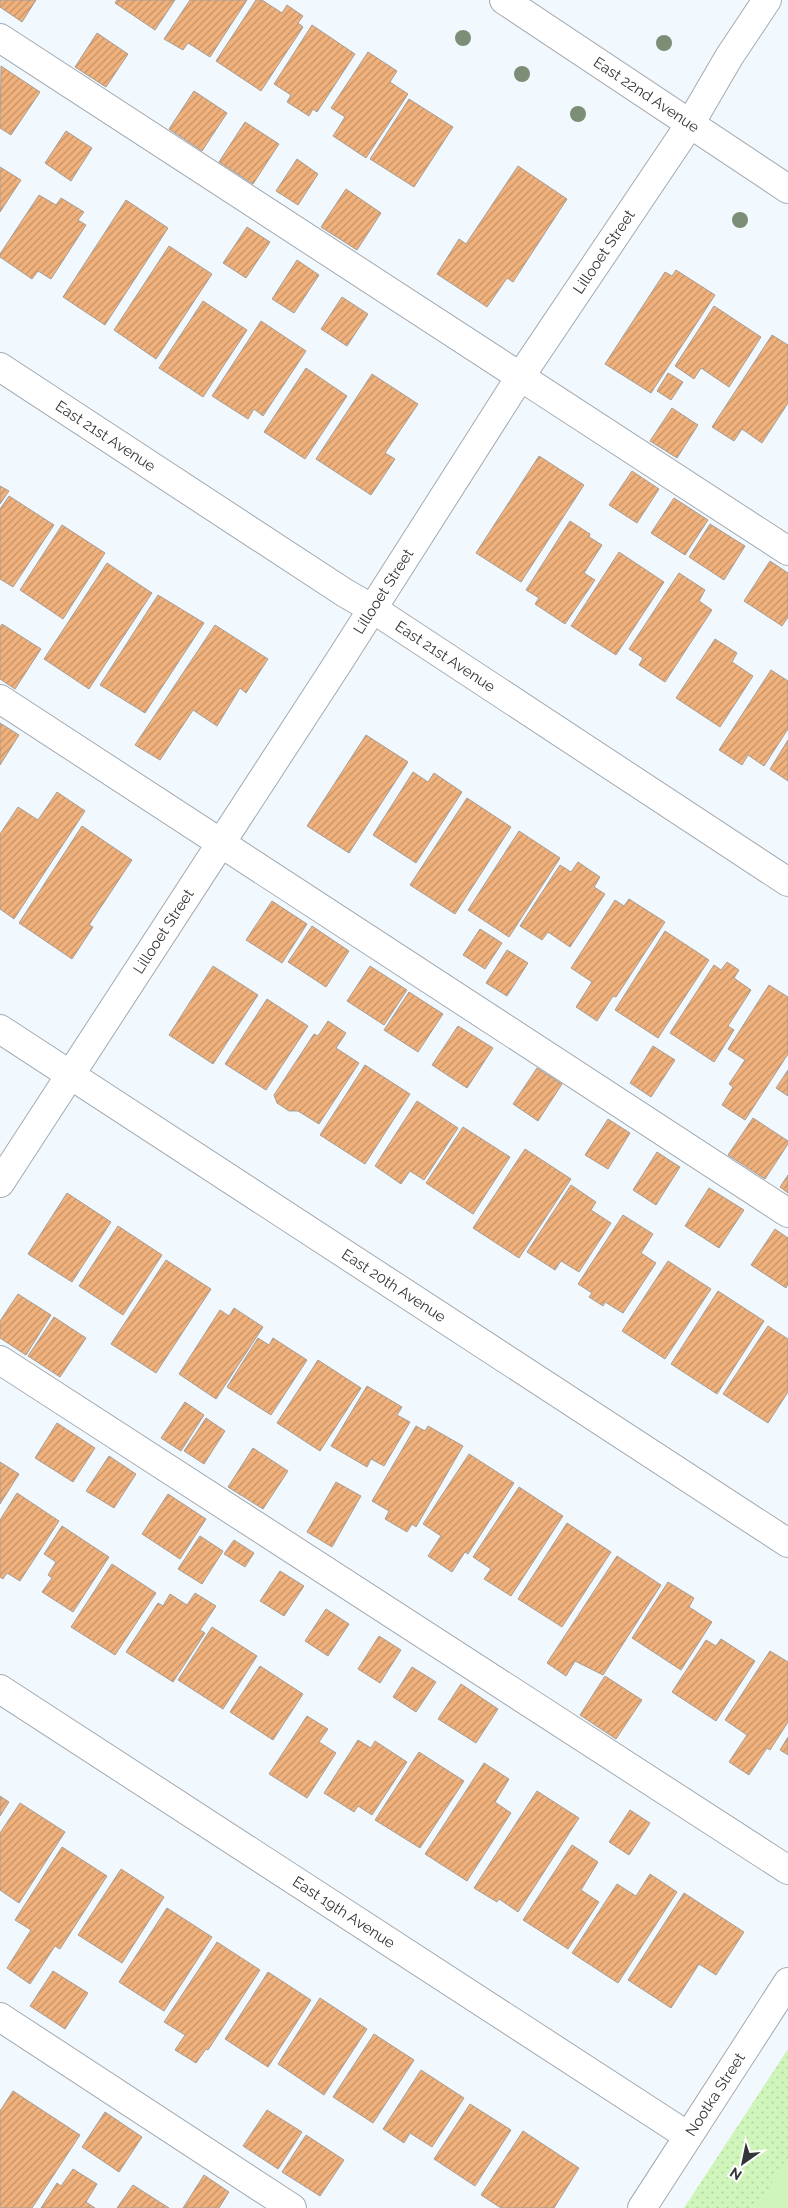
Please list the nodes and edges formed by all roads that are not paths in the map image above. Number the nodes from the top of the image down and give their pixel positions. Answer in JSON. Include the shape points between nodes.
{"nodes":[{"id":1,"x":504,"y":0,"type":"edge"},
{"id":2,"x":767,"y":0,"type":"edge"},
{"id":3,"x":0,"y":38,"type":"edge"},
{"id":4,"x":690,"y":124,"type":"junction"},
{"id":5,"x":788,"y":189,"type":"edge"},
{"id":6,"x":0,"y":367,"type":"edge"},
{"id":7,"x":520,"y":377,"type":"junction"},
{"id":8,"x":788,"y":551,"type":"edge"},
{"id":9,"x":373,"y":609,"type":"junction"},
{"id":10,"x":0,"y":699,"type":"edge"},
{"id":11,"x":221,"y":843,"type":"junction"},
{"id":12,"x":788,"y":882,"type":"edge"},
{"id":13,"x":0,"y":1029,"type":"edge"},
{"id":14,"x":70,"y":1075,"type":"junction"},
{"id":15,"x":0,"y":1183,"type":"edge"},
{"id":16,"x":788,"y":1213,"type":"edge"},
{"id":17,"x":0,"y":1360,"type":"edge"},
{"id":18,"x":788,"y":1543,"type":"edge"},
{"id":19,"x":0,"y":1689,"type":"edge"},
{"id":20,"x":788,"y":1870,"type":"edge"},
{"id":21,"x":788,"y":1982,"type":"edge"},
{"id":22,"x":0,"y":2017,"type":"edge"},
{"id":23,"x":688,"y":2136,"type":"junction"},
{"id":24,"x":292,"y":2208,"type":"edge"},
{"id":25,"x":642,"y":2208,"type":"edge"}],
"edges":[{"from":1,"to":4,"type":"street","name":"East 22nd Avenue"},
{"from":2,"to":4,"type":"street","name":"Lillooet Street"},
{"from":3,"to":7,"type":"street"},
{"from":4,"to":5,"type":"street","name":"East 22nd Avenue"},
{"from":4,"to":7,"type":"street","name":"Lillooet Street"},
{"from":6,"to":9,"type":"street","name":"East 21st Avenue"},
{"from":7,"to":8,"type":"street"},
{"from":7,"to":9,"type":"street","name":"Lillooet Street"},
{"from":9,"to":11,"type":"street","name":"Lillooet Street"},
{"from":9,"to":12,"type":"street","name":"East 21st Avenue"},
{"from":10,"to":11,"type":"street"},
{"from":11,"to":14,"type":"street","name":"Lillooet Street"},
{"from":11,"to":16,"type":"street"},
{"from":13,"to":14,"type":"street","name":"East 20th Avenue"},
{"from":14,"to":15,"type":"street","name":"Lillooet Street"},
{"from":14,"to":18,"type":"street","name":"East 20th Avenue"},
{"from":17,"to":20,"type":"street"},
{"from":19,"to":23,"type":"street","name":"East 19th Avenue"},
{"from":21,"to":23,"type":"street","name":"Nootka Street"},
{"from":22,"to":24,"type":"street"},
{"from":23,"to":25,"type":"street","name":"Nootka Street"}]}
